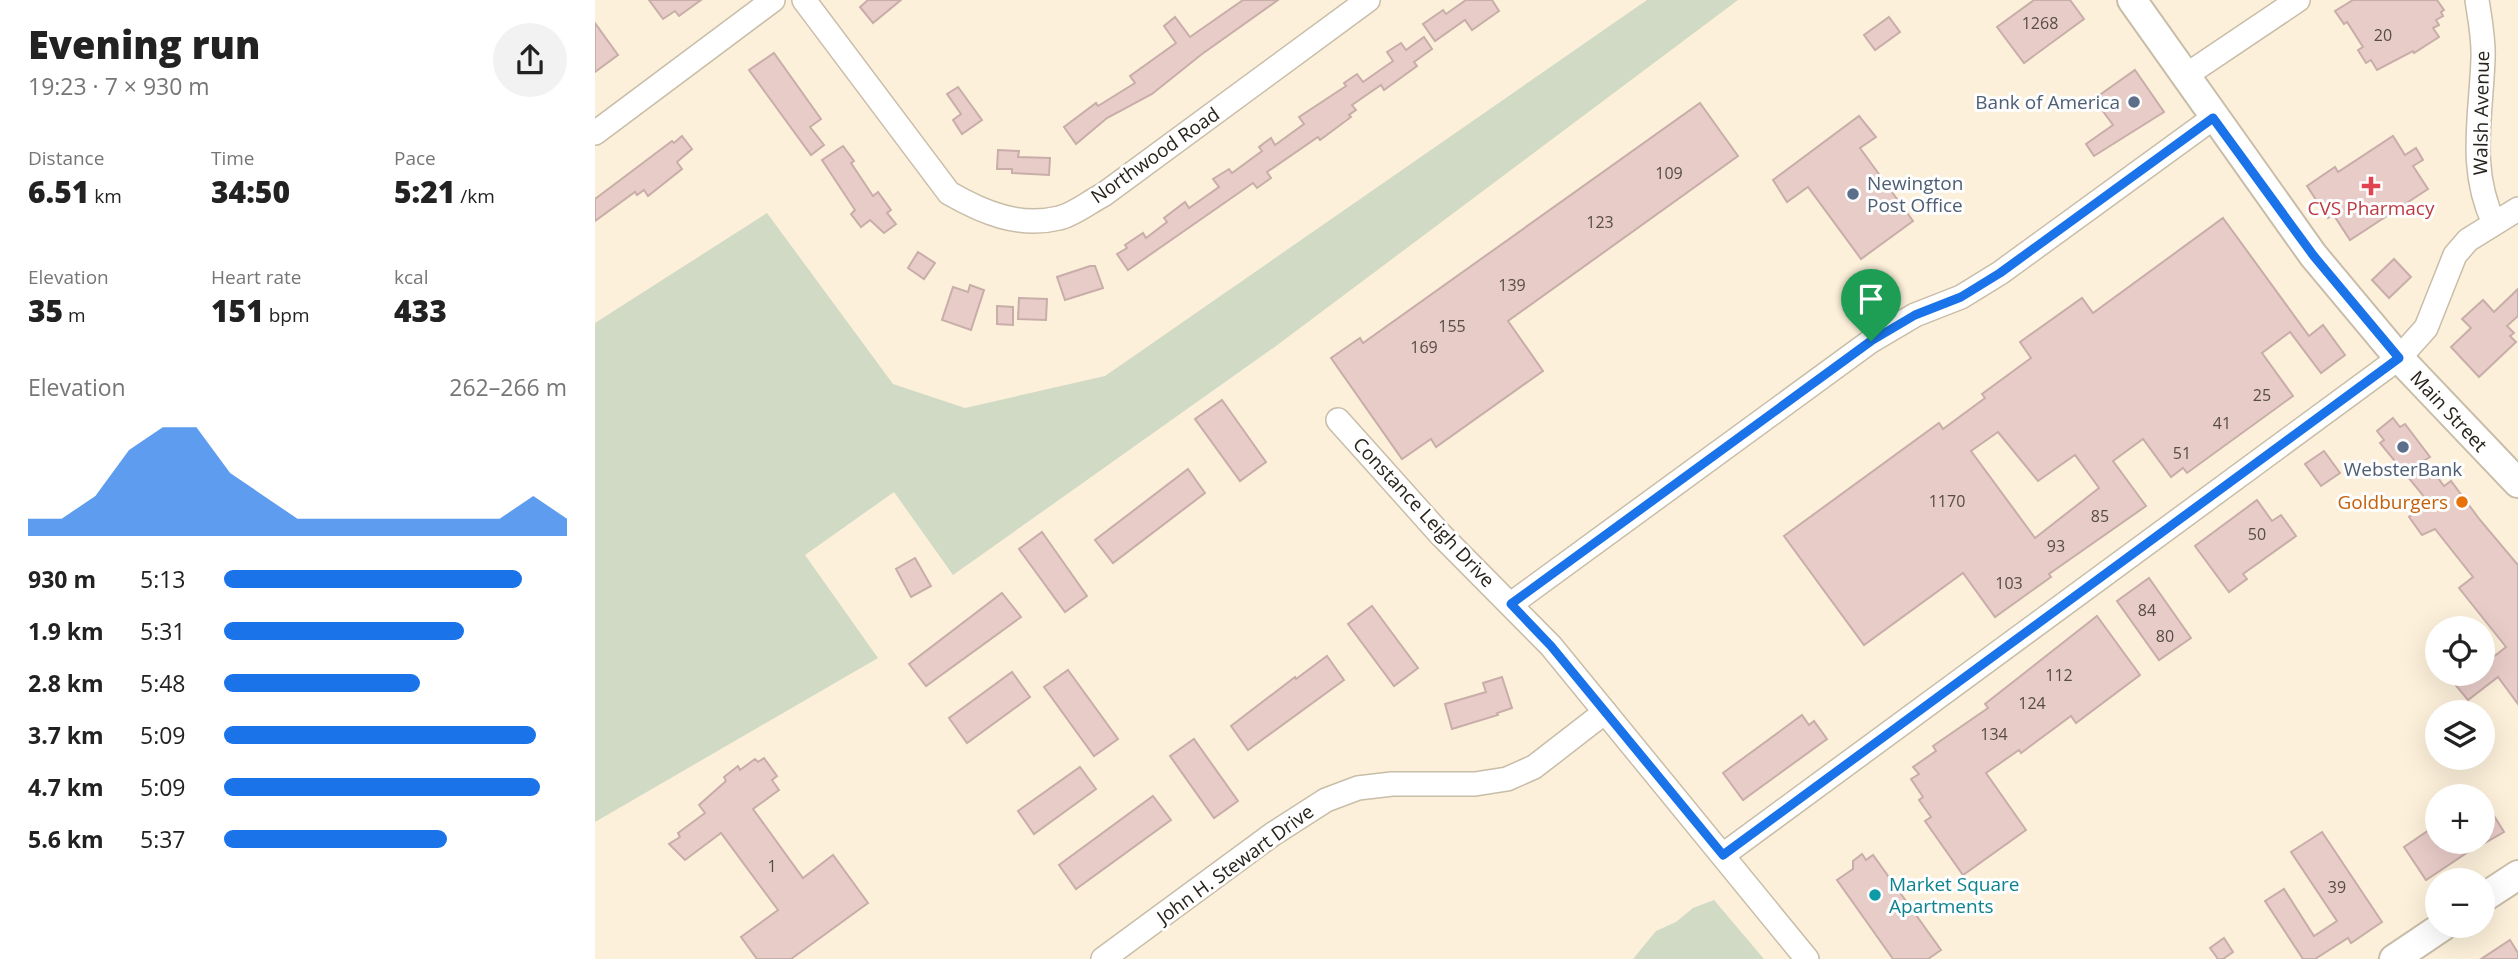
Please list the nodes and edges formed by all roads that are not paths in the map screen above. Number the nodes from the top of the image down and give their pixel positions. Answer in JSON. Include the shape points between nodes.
{"nodes":[{"id":1,"x":773,"y":0,"type":"edge"},
{"id":2,"x":804,"y":0,"type":"edge"},
{"id":3,"x":1368,"y":0,"type":"edge"},
{"id":4,"x":2132,"y":0,"type":"edge"},
{"id":5,"x":2298,"y":0,"type":"edge"},
{"id":6,"x":2477,"y":0,"type":"edge"},
{"id":7,"x":2185,"y":76,"type":"junction"},
{"id":8,"x":2213,"y":118,"type":"junction"},
{"id":9,"x":595,"y":133,"type":"edge"},
{"id":10,"x":2518,"y":209,"type":"edge"},
{"id":11,"x":2494,"y":223,"type":"junction"},
{"id":12,"x":2399,"y":358,"type":"junction"},
{"id":13,"x":1338,"y":420,"type":"dead end"},
{"id":14,"x":2518,"y":483,"type":"edge"},
{"id":15,"x":1511,"y":604,"type":"junction"},
{"id":16,"x":1605,"y":712,"type":"junction"},
{"id":17,"x":1723,"y":855,"type":"junction"},
{"id":18,"x":2518,"y":875,"type":"edge"},
{"id":19,"x":2495,"y":890,"type":"edge"},
{"id":20,"x":2425,"y":938,"type":"edge"},
{"id":21,"x":1103,"y":959,"type":"edge"},
{"id":22,"x":1807,"y":959,"type":"edge"},
{"id":23,"x":2394,"y":959,"type":"edge"}],
"edges":[{"from":1,"to":9,"type":"street"},
{"from":2,"to":3,"type":"street","name":"Northwood Road","via":[[949,193],[981,211],[1021,222],[1060,218],[1103,195]]},
{"from":4,"to":7,"type":"main road","name":"Main Street"},
{"from":5,"to":7,"type":"street"},
{"from":6,"to":11,"type":"street","name":"Walsh Avenue","via":[[2483,58],[2479,178]]},
{"from":7,"to":8,"type":"main road","name":"Main Street"},
{"from":8,"to":12,"type":"main road","name":"Main Street","via":[[2313,255]]},
{"from":8,"to":15,"type":"street","via":[[2000,273],[1871,341]]},
{"from":10,"to":11,"type":"street"},
{"from":11,"to":12,"type":"street","via":[[2455,255],[2425,328]]},
{"from":12,"to":14,"type":"main road","name":"Main Street"},
{"from":12,"to":17,"type":"street"},
{"from":13,"to":15,"type":"street","name":"Constance Leigh Drive","via":[[1441,535]]},
{"from":15,"to":16,"type":"street","name":"Constance Leigh Drive"},
{"from":16,"to":17,"type":"street","name":"Constance Leigh Drive"},
{"from":16,"to":21,"type":"street","name":"John H. Stewart Drive","via":[[1534,767],[1507,779],[1392,784],[1358,788],[1326,800]]},
{"from":17,"to":22,"type":"street","name":"Constance Leigh Drive"},
{"from":18,"to":19,"type":"main road"},
{"from":20,"to":23,"type":"main road"}]}
